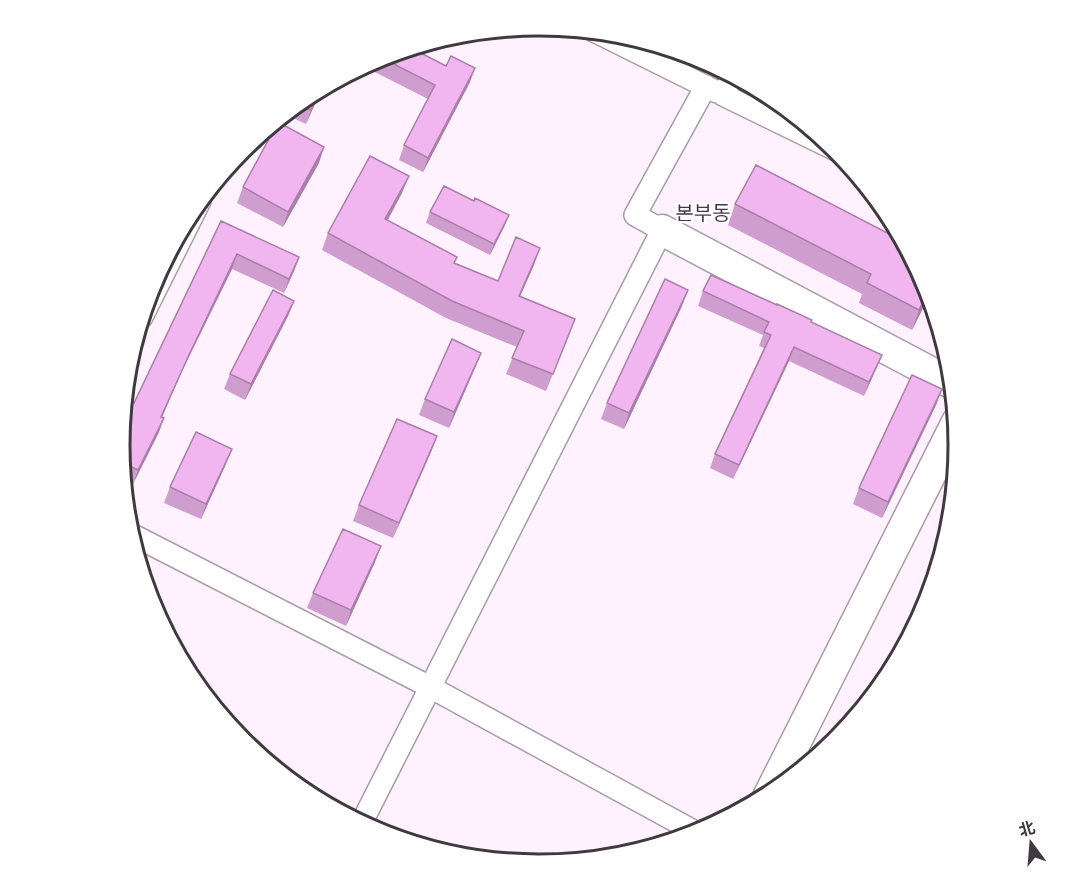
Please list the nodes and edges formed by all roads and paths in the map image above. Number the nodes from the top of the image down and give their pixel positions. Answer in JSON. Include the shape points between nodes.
{"nodes":[{"id":1,"x":622,"y":45,"type":"edge"},
{"id":2,"x":726,"y":81,"type":"edge"},
{"id":3,"x":714,"y":90,"type":"junction"},
{"id":4,"x":808,"y":136,"type":"edge"},
{"id":5,"x":662,"y":230,"type":"junction"},
{"id":6,"x":943,"y":379,"type":"edge"},
{"id":7,"x":949,"y":438,"type":"edge"},
{"id":8,"x":141,"y":538,"type":"edge"},
{"id":9,"x":430,"y":687,"type":"junction"},
{"id":10,"x":777,"y":778,"type":"edge"},
{"id":11,"x":365,"y":816,"type":"edge"},
{"id":12,"x":687,"y":827,"type":"edge"}],
"edges":[{"from":1,"to":3,"type":"street"},
{"from":2,"to":3,"type":"street"},
{"from":3,"to":4,"type":"street"},
{"from":3,"to":5,"type":"street","via":[[635,215]]},
{"from":5,"to":6,"type":"street"},
{"from":5,"to":9,"type":"street"},
{"from":7,"to":10,"type":"street"},
{"from":8,"to":9,"type":"street"},
{"from":9,"to":11,"type":"street"},
{"from":9,"to":12,"type":"street"}]}
